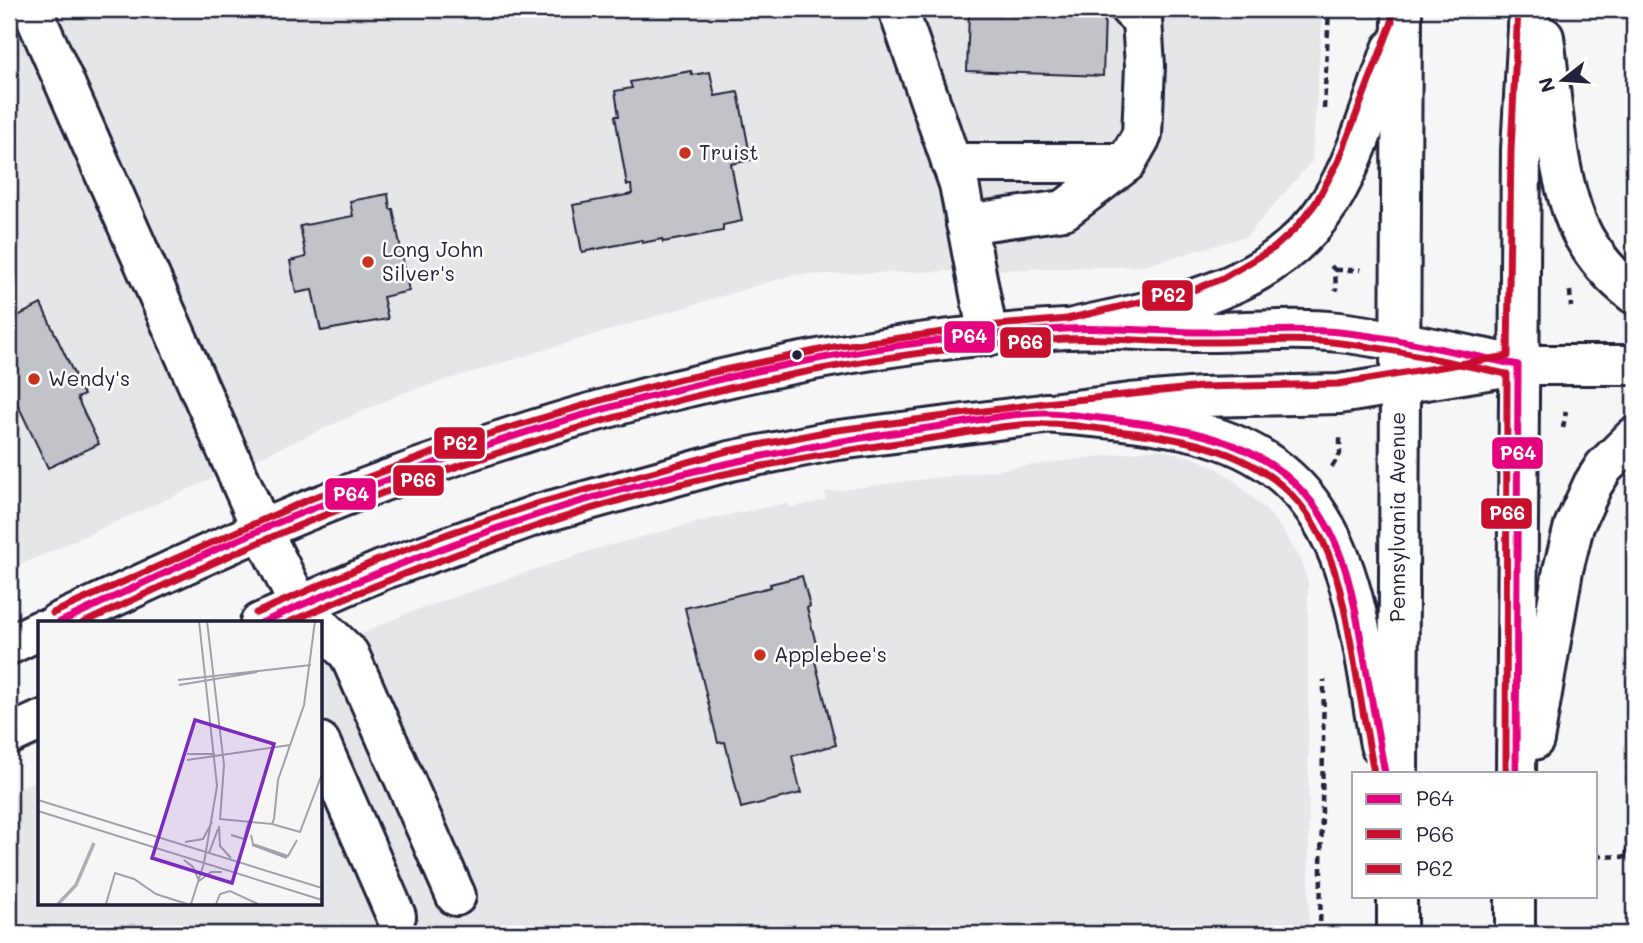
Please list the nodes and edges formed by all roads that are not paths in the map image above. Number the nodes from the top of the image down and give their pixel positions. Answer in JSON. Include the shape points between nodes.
{"nodes":[{"id":1,"x":32,"y":9,"type":"edge"},
{"id":2,"x":1130,"y":9,"type":"edge"},
{"id":3,"x":1529,"y":9,"type":"edge"},
{"id":4,"x":1540,"y":9,"type":"edge"},
{"id":5,"x":907,"y":11,"type":"edge"},
{"id":6,"x":1402,"y":17,"type":"edge"},
{"id":7,"x":951,"y":163,"type":"junction"},
{"id":8,"x":1126,"y":163,"type":"junction"},
{"id":9,"x":966,"y":224,"type":"junction"},
{"id":10,"x":1634,"y":294,"type":"edge"},
{"id":11,"x":1069,"y":329,"type":"junction"},
{"id":12,"x":988,"y":336,"type":"junction"},
{"id":13,"x":1399,"y":342,"type":"junction"},
{"id":14,"x":1518,"y":365,"type":"junction"},
{"id":15,"x":1634,"y":365,"type":"edge"},
{"id":16,"x":1398,"y":385,"type":"junction"},
{"id":17,"x":1046,"y":413,"type":"junction"},
{"id":18,"x":1634,"y":437,"type":"edge"},
{"id":19,"x":262,"y":530,"type":"junction"},
{"id":20,"x":308,"y":619,"type":"edge"},
{"id":21,"x":61,"y":621,"type":"edge"},
{"id":22,"x":284,"y":621,"type":"edge"},
{"id":23,"x":322,"y":631,"type":"edge"},
{"id":24,"x":38,"y":632,"type":"edge"},
{"id":25,"x":9,"y":645,"type":"edge"},
{"id":26,"x":38,"y":722,"type":"edge"},
{"id":27,"x":9,"y":735,"type":"edge"},
{"id":28,"x":322,"y":747,"type":"edge"},
{"id":29,"x":1385,"y":772,"type":"edge"},
{"id":30,"x":1398,"y":772,"type":"edge"},
{"id":31,"x":1516,"y":772,"type":"edge"},
{"id":32,"x":1529,"y":772,"type":"edge"},
{"id":33,"x":456,"y":896,"type":"dead end"},
{"id":34,"x":1397,"y":898,"type":"edge"},
{"id":35,"x":1515,"y":898,"type":"edge"},
{"id":36,"x":396,"y":916,"type":"dead end"},
{"id":37,"x":1397,"y":934,"type":"edge"},
{"id":38,"x":1515,"y":934,"type":"edge"}],
"edges":[{"from":1,"to":19,"type":"main road"},
{"from":2,"to":8,"type":"main road","via":[[1142,20],[1146,66],[1142,135]]},
{"from":3,"to":14,"type":"main road","via":[[1521,150]]},
{"from":4,"to":10,"type":"main road","via":[[1560,156],[1577,225],[1601,262]]},
{"from":5,"to":7,"type":"main road"},
{"from":6,"to":11,"type":"main road","via":[[1342,180],[1317,220],[1294,245],[1265,267],[1209,295]]},
{"from":6,"to":13,"type":"main road","name":"Pennsylvania Avenue"},
{"from":7,"to":8,"type":"main road"},
{"from":7,"to":9,"type":"main road"},
{"from":8,"to":9,"type":"main road","via":[[1064,210]]},
{"from":9,"to":12,"type":"main road"},
{"from":11,"to":12,"type":"main road"},
{"from":11,"to":13,"type":"main road","via":[[1337,332]]},
{"from":12,"to":19,"type":"main road","via":[[836,357],[608,409],[460,454]]},
{"from":13,"to":14,"type":"main road"},
{"from":13,"to":16,"type":"main road","name":"Pennsylvania Avenue"},
{"from":14,"to":15,"type":"main road"},
{"from":14,"to":16,"type":"main road"},
{"from":14,"to":31,"type":"main road"},
{"from":16,"to":17,"type":"main road","via":[[1339,394],[1202,397]]},
{"from":16,"to":30,"type":"main road","name":"Pennsylvania Avenue"},
{"from":17,"to":20,"type":"main road","via":[[831,441],[640,484],[382,570]]},
{"from":17,"to":29,"type":"main road","via":[[1148,423],[1212,436],[1262,459],[1304,493],[1331,534],[1350,585]]},
{"from":18,"to":32,"type":"main road","via":[[1604,467],[1574,526]]},
{"from":19,"to":20,"type":"main road"},
{"from":19,"to":21,"type":"main road"},
{"from":20,"to":22,"type":"main road"},
{"from":23,"to":33,"type":"main road","via":[[349,654]]},
{"from":24,"to":25,"type":"main road"},
{"from":26,"to":27,"type":"main road"},
{"from":28,"to":36,"type":"main road"},
{"from":34,"to":37,"type":"main road"},
{"from":35,"to":38,"type":"main road"}]}
